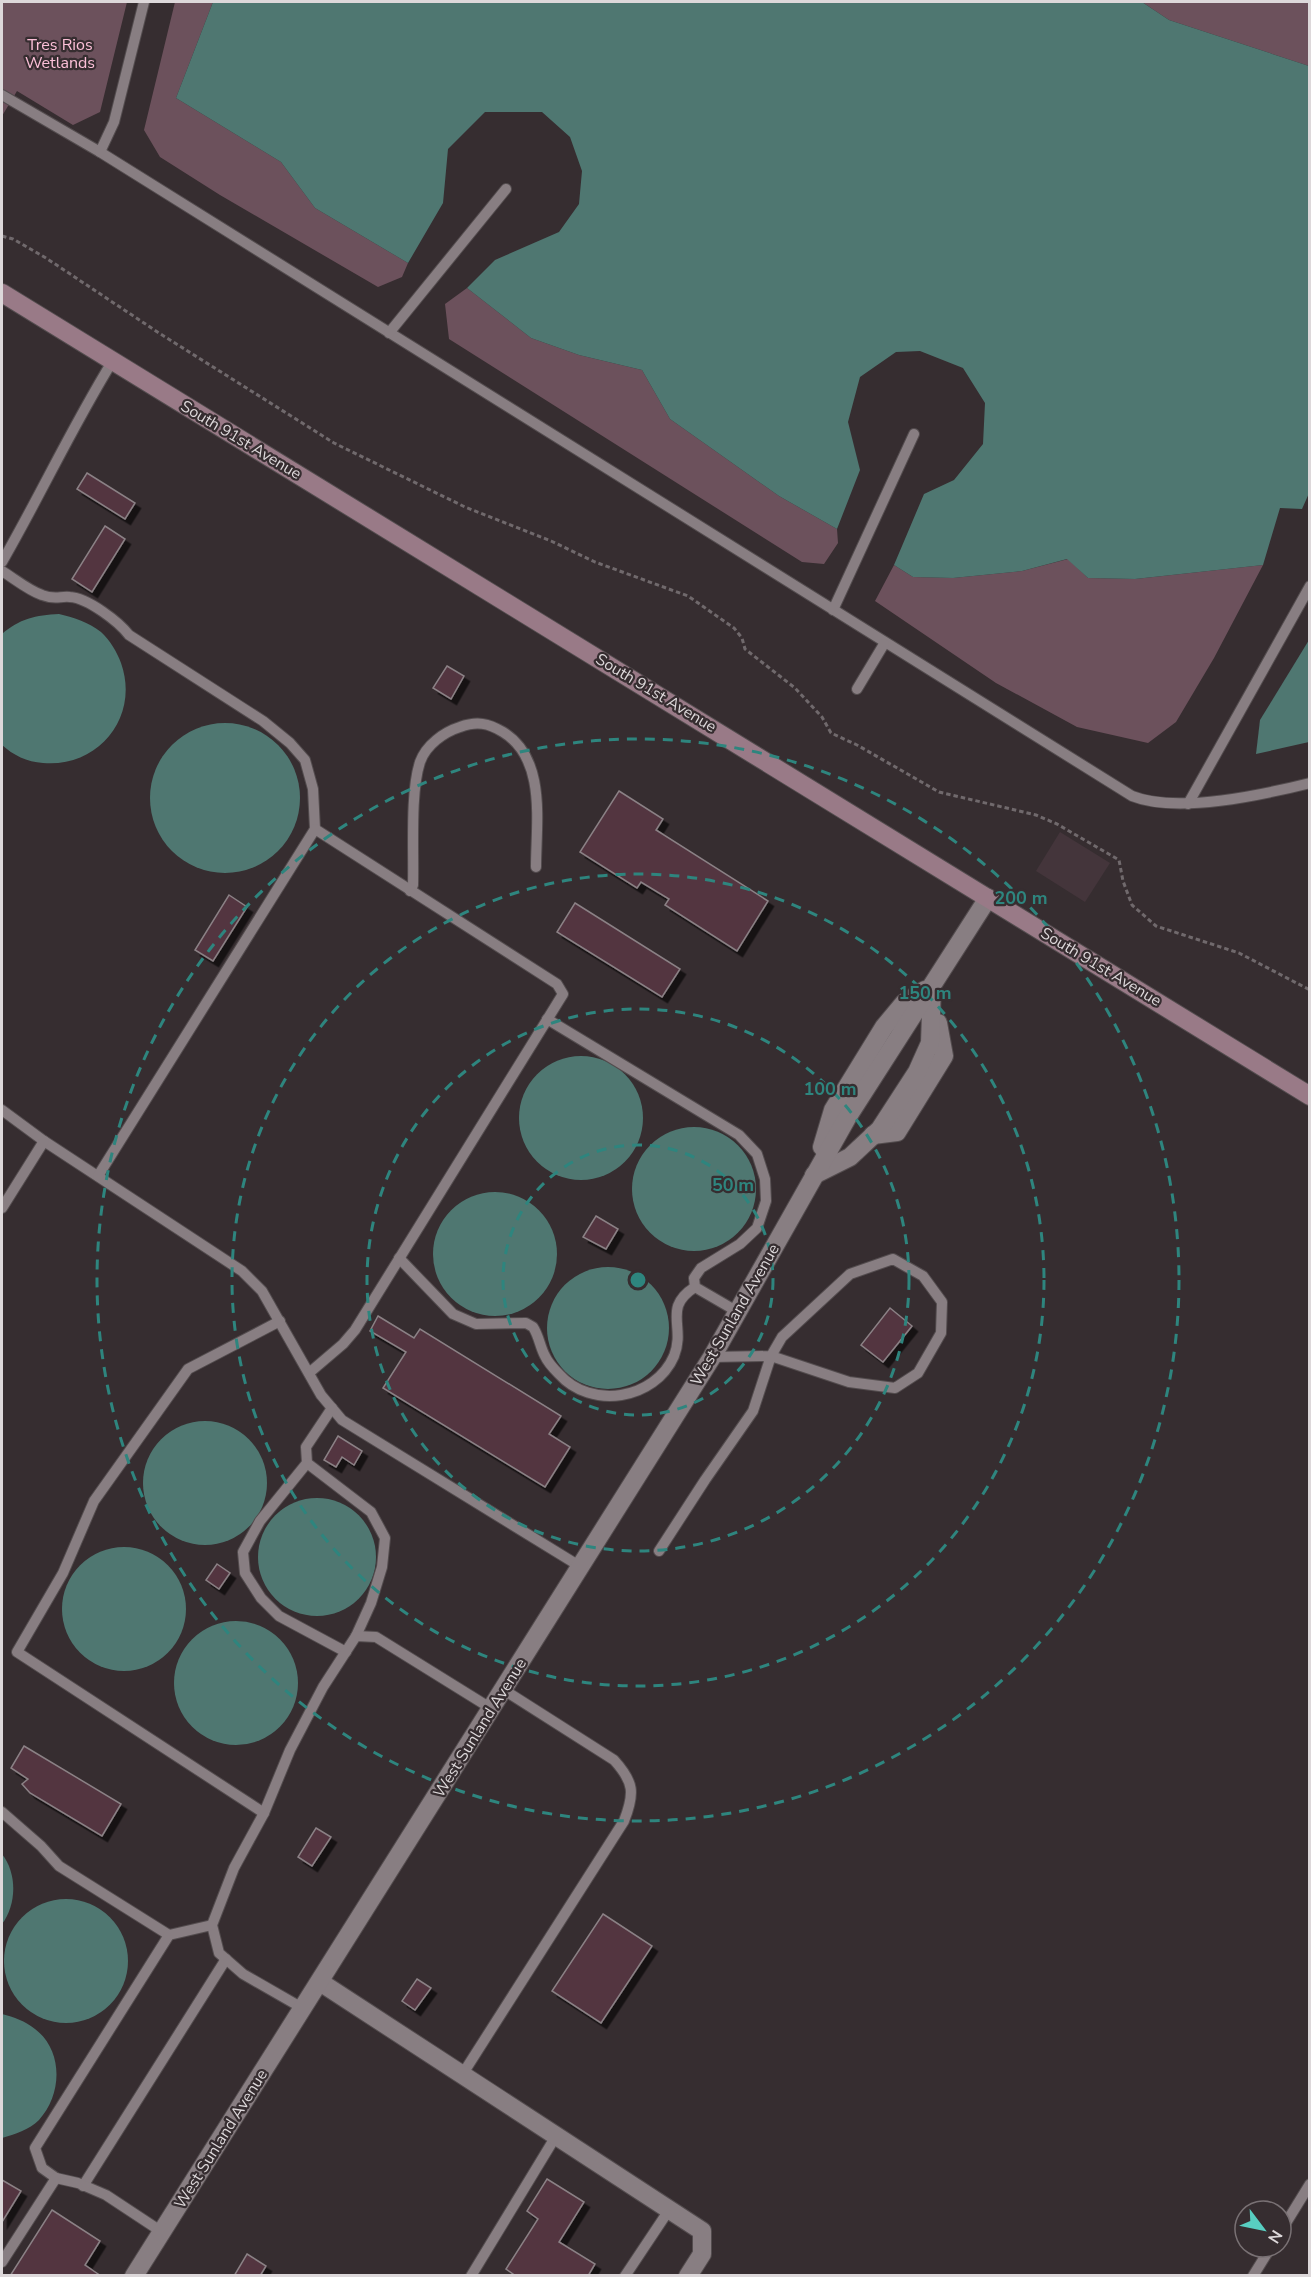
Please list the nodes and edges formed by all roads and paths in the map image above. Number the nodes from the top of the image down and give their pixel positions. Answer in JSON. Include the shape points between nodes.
{"nodes":[{"id":1,"x":144,"y":2,"type":"edge"},
{"id":2,"x":2,"y":94,"type":"edge"},
{"id":3,"x":100,"y":152,"type":"junction"},
{"id":4,"x":506,"y":189,"type":"dead end"},
{"id":5,"x":2,"y":236,"type":"edge"},
{"id":6,"x":2,"y":293,"type":"edge"},
{"id":7,"x":389,"y":333,"type":"junction"},
{"id":8,"x":112,"y":362,"type":"junction"},
{"id":9,"x":914,"y":434,"type":"dead end"},
{"id":10,"x":2,"y":562,"type":"edge"},
{"id":11,"x":2,"y":571,"type":"edge"},
{"id":12,"x":1310,"y":586,"type":"edge"},
{"id":13,"x":833,"y":610,"type":"junction"},
{"id":14,"x":884,"y":644,"type":"junction"},
{"id":15,"x":857,"y":689,"type":"dead end"},
{"id":16,"x":1310,"y":783,"type":"edge"},
{"id":17,"x":1188,"y":804,"type":"junction"},
{"id":18,"x":315,"y":829,"type":"junction"},
{"id":19,"x":536,"y":867,"type":"dead end"},
{"id":20,"x":410,"y":891,"type":"junction"},
{"id":21,"x":988,"y":898,"type":"junction"},
{"id":22,"x":932,"y":986,"type":"junction"},
{"id":23,"x":1310,"y":990,"type":"edge"},
{"id":24,"x":547,"y":1019,"type":"junction"},
{"id":25,"x":1310,"y":1096,"type":"edge"},
{"id":26,"x":2,"y":1110,"type":"edge"},
{"id":27,"x":44,"y":1141,"type":"junction"},
{"id":28,"x":814,"y":1175,"type":"junction"},
{"id":29,"x":98,"y":1176,"type":"junction"},
{"id":30,"x":2,"y":1208,"type":"edge"},
{"id":31,"x":399,"y":1258,"type":"junction"},
{"id":32,"x":695,"y":1287,"type":"junction"},
{"id":33,"x":738,"y":1312,"type":"junction"},
{"id":34,"x":280,"y":1321,"type":"junction"},
{"id":35,"x":771,"y":1356,"type":"junction"},
{"id":36,"x":712,"y":1357,"type":"junction"},
{"id":37,"x":309,"y":1373,"type":"junction"},
{"id":38,"x":332,"y":1408,"type":"junction"},
{"id":39,"x":307,"y":1463,"type":"junction"},
{"id":40,"x":659,"y":1551,"type":"dead end"},
{"id":41,"x":581,"y":1567,"type":"junction"},
{"id":42,"x":356,"y":1636,"type":"junction"},
{"id":43,"x":346,"y":1652,"type":"junction"},
{"id":44,"x":504,"y":1690,"type":"junction"},
{"id":45,"x":492,"y":1709,"type":"junction"},
{"id":46,"x":2,"y":1812,"type":"edge"},
{"id":47,"x":264,"y":1813,"type":"junction"},
{"id":48,"x":212,"y":1925,"type":"junction"},
{"id":49,"x":169,"y":1935,"type":"junction"},
{"id":50,"x":226,"y":1959,"type":"junction"},
{"id":51,"x":320,"y":1982,"type":"junction"},
{"id":52,"x":304,"y":2009,"type":"junction"},
{"id":53,"x":462,"y":2075,"type":"junction"},
{"id":54,"x":556,"y":2136,"type":"junction"},
{"id":55,"x":56,"y":2178,"type":"junction"},
{"id":56,"x":1310,"y":2184,"type":"edge"},
{"id":57,"x":83,"y":2186,"type":"junction"},
{"id":58,"x":669,"y":2210,"type":"junction"},
{"id":59,"x":1293,"y":2211,"type":"edge"},
{"id":60,"x":162,"y":2232,"type":"junction"},
{"id":61,"x":1264,"y":2259,"type":"edge"},
{"id":62,"x":2,"y":2262,"type":"edge"},
{"id":63,"x":134,"y":2276,"type":"edge"},
{"id":64,"x":471,"y":2276,"type":"edge"},
{"id":65,"x":625,"y":2276,"type":"edge"},
{"id":66,"x":688,"y":2276,"type":"edge"},
{"id":67,"x":1253,"y":2276,"type":"edge"}],
"edges":[{"from":1,"to":3,"type":"lane","via":[[114,122]]},
{"from":2,"to":3,"type":"lane"},
{"from":3,"to":7,"type":"lane"},
{"from":4,"to":7,"type":"lane"},
{"from":5,"to":23,"type":"path","via":[[46,258],[334,442],[465,507],[688,597],[734,628],[745,649],[795,688],[831,733],[939,792],[1036,815],[1057,824],[1119,860],[1132,904],[1156,926],[1239,953]]},
{"from":6,"to":8,"type":"main road","name":"South 91st Avenue"},
{"from":7,"to":13,"type":"lane"},
{"from":8,"to":10,"type":"lane","via":[[81,412]]},
{"from":8,"to":21,"type":"main road","name":"South 91st Avenue"},
{"from":9,"to":13,"type":"lane"},
{"from":11,"to":18,"type":"lane","via":[[42,595],[79,599],[272,728],[305,760],[313,789]]},
{"from":12,"to":17,"type":"lane"},
{"from":13,"to":14,"type":"lane"},
{"from":14,"to":15,"type":"lane"},
{"from":14,"to":17,"type":"lane","via":[[1132,796],[1148,802]]},
{"from":16,"to":17,"type":"lane"},
{"from":18,"to":20,"type":"lane"},
{"from":18,"to":29,"type":"lane"},
{"from":19,"to":20,"type":"lane","via":[[535,785],[527,756],[512,737],[492,725],[474,722],[441,735],[421,760]]},
{"from":20,"to":24,"type":"lane","via":[[557,984],[563,994]]},
{"from":21,"to":22,"type":"street","name":"West Sunland Avenue"},
{"from":21,"to":25,"type":"main road","name":"South 91st Avenue"},
{"from":22,"to":28,"type":"street","name":"West Sunland Avenue","via":[[904,1003],[850,1081],[833,1110]]},
{"from":22,"to":28,"type":"street","via":[[930,1043],[925,1057],[880,1129],[850,1157]]},
{"from":24,"to":31,"type":"lane"},
{"from":24,"to":32,"type":"lane","via":[[739,1135],[757,1154],[765,1179],[766,1201],[757,1228],[740,1244],[701,1268],[694,1278]]},
{"from":26,"to":27,"type":"lane"},
{"from":27,"to":29,"type":"lane"},
{"from":27,"to":30,"type":"lane"},
{"from":28,"to":33,"type":"street","name":"West Sunland Avenue"},
{"from":29,"to":34,"type":"lane","via":[[242,1270],[262,1291]]},
{"from":31,"to":32,"type":"lane","via":[[453,1314],[476,1324],[526,1323],[533,1327],[545,1357],[560,1377],[580,1390],[611,1396],[638,1392],[666,1369],[677,1347],[677,1304],[682,1295]]},
{"from":31,"to":37,"type":"lane","via":[[355,1330]]},
{"from":32,"to":33,"type":"lane"},
{"from":33,"to":36,"type":"street","name":"West Sunland Avenue"},
{"from":34,"to":37,"type":"lane"},
{"from":34,"to":47,"type":"lane","via":[[188,1370],[94,1501],[63,1573],[17,1652]]},
{"from":35,"to":35,"type":"lane","via":[[849,1382],[895,1388],[918,1373],[941,1333],[942,1302],[923,1276],[893,1259],[850,1274],[782,1337]]},
{"from":35,"to":36,"type":"lane"},
{"from":35,"to":40,"type":"lane","via":[[753,1411]]},
{"from":36,"to":41,"type":"street","name":"West Sunland Avenue"},
{"from":37,"to":38,"type":"lane"},
{"from":38,"to":39,"type":"lane","via":[[306,1447]]},
{"from":38,"to":41,"type":"lane","via":[[342,1420]]},
{"from":39,"to":42,"type":"lane","via":[[371,1512],[385,1538],[382,1567]]},
{"from":39,"to":43,"type":"lane","via":[[260,1521],[243,1552],[245,1573],[279,1616]]},
{"from":41,"to":44,"type":"street","name":"West Sunland Avenue"},
{"from":42,"to":43,"type":"lane"},
{"from":42,"to":45,"type":"lane","via":[[376,1637]]},
{"from":43,"to":47,"type":"lane","via":[[290,1750]]},
{"from":44,"to":45,"type":"street","name":"West Sunland Avenue"},
{"from":44,"to":53,"type":"lane","via":[[614,1760],[627,1774],[630,1805],[624,1821]]},
{"from":45,"to":51,"type":"street","name":"West Sunland Avenue"},
{"from":46,"to":49,"type":"lane","via":[[59,1866]]},
{"from":47,"to":48,"type":"lane","via":[[234,1868]]},
{"from":48,"to":49,"type":"lane"},
{"from":48,"to":50,"type":"lane","via":[[219,1953]]},
{"from":49,"to":55,"type":"lane","via":[[35,2148],[42,2168]]},
{"from":50,"to":52,"type":"lane","via":[[243,1974]]},
{"from":50,"to":57,"type":"lane"},
{"from":51,"to":52,"type":"street","name":"West Sunland Avenue"},
{"from":51,"to":53,"type":"street"},
{"from":52,"to":60,"type":"street","name":"West Sunland Avenue"},
{"from":53,"to":54,"type":"street"},
{"from":54,"to":58,"type":"street"},
{"from":54,"to":64,"type":"lane"},
{"from":55,"to":57,"type":"lane"},
{"from":55,"to":62,"type":"lane"},
{"from":56,"to":59,"type":"lane"},
{"from":57,"to":60,"type":"lane","via":[[106,2195]]},
{"from":58,"to":65,"type":"lane"},
{"from":58,"to":66,"type":"street","via":[[702,2231],[702,2254]]},
{"from":60,"to":63,"type":"street","name":"West Sunland Avenue"},
{"from":61,"to":67,"type":"lane"}]}
